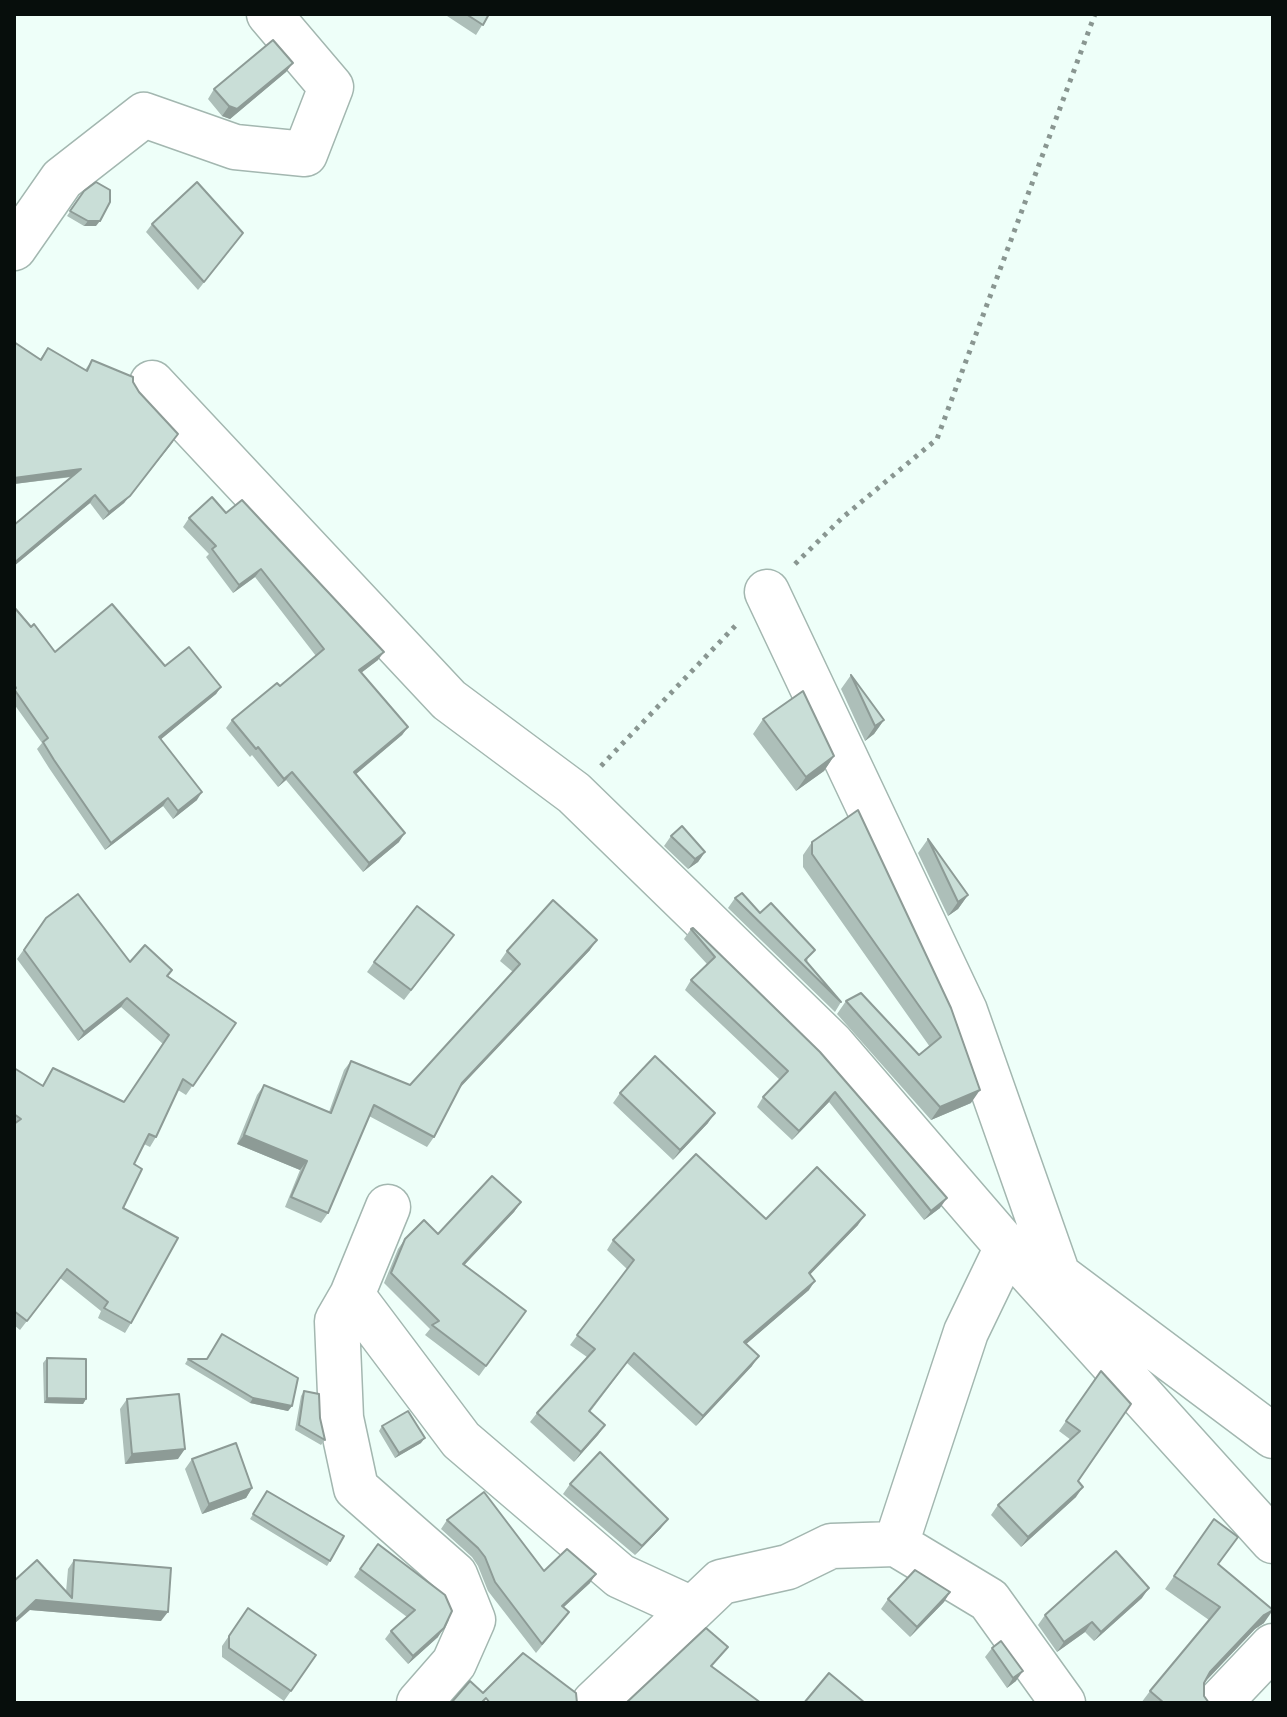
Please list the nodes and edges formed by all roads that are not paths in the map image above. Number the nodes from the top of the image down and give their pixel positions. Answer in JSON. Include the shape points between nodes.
{"nodes":[{"id":1,"x":269,"y":14,"type":"edge"},
{"id":2,"x":14,"y":248,"type":"edge"},
{"id":3,"x":152,"y":383,"type":"dead end"},
{"id":4,"x":767,"y":592,"type":"road end"},
{"id":5,"x":388,"y":1207,"type":"dead end"},
{"id":6,"x":1007,"y":1247,"type":"junction"},
{"id":7,"x":352,"y":1295,"type":"junction"},
{"id":8,"x":1273,"y":1436,"type":"edge"},
{"id":9,"x":1273,"y":1541,"type":"edge"},
{"id":10,"x":896,"y":1544,"type":"junction"},
{"id":11,"x":692,"y":1609,"type":"junction"},
{"id":12,"x":1273,"y":1646,"type":"edge"},
{"id":13,"x":419,"y":1703,"type":"edge"},
{"id":14,"x":594,"y":1703,"type":"edge"},
{"id":15,"x":1063,"y":1703,"type":"edge"},
{"id":16,"x":1219,"y":1703,"type":"edge"}],
"edges":[{"from":1,"to":2,"type":"street","via":[[331,87],[305,154],[235,147],[144,115],[62,179]]},
{"from":3,"to":6,"type":"street","via":[[449,700],[574,793],[832,1044]]},
{"from":4,"to":8,"type":"street","via":[[965,1011],[1058,1275]]},
{"from":5,"to":7,"type":"street"},
{"from":6,"to":9,"type":"street"},
{"from":6,"to":10,"type":"street","via":[[966,1332]]},
{"from":7,"to":11,"type":"street","via":[[461,1440],[620,1576]]},
{"from":7,"to":13,"type":"street","via":[[337,1321],[341,1418],[356,1488],[455,1575],[473,1620],[454,1663]]},
{"from":10,"to":11,"type":"street","via":[[831,1546],[788,1567],[721,1582]]},
{"from":10,"to":15,"type":"street","via":[[989,1600]]},
{"from":11,"to":14,"type":"street"},
{"from":12,"to":16,"type":"street"}]}
